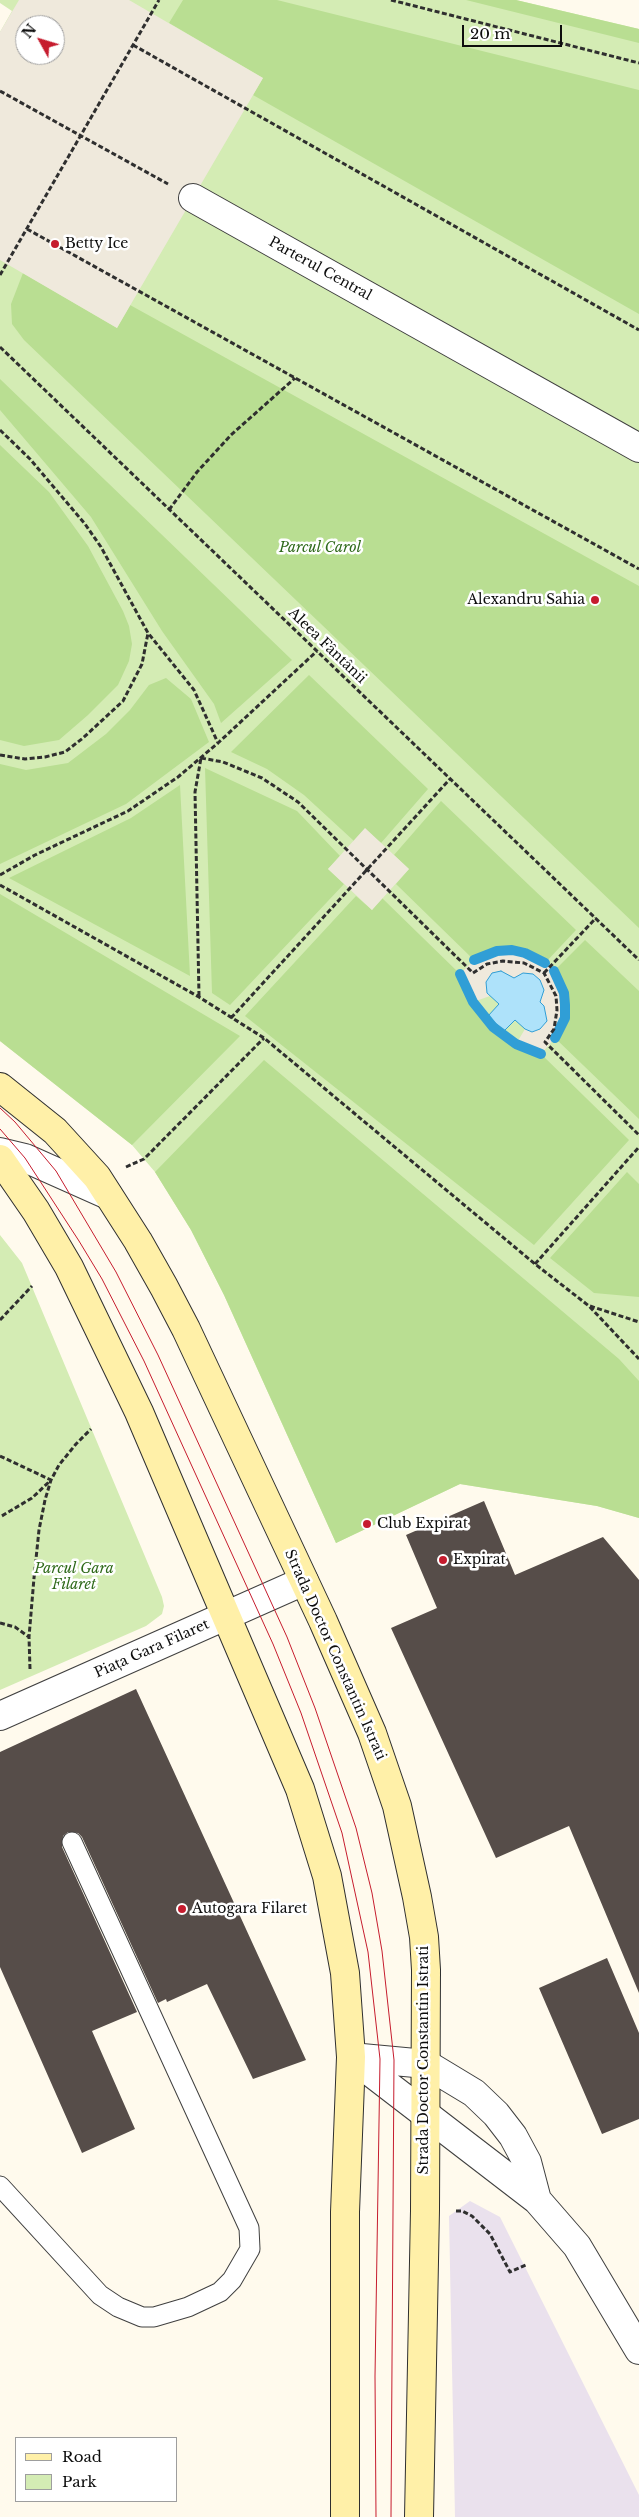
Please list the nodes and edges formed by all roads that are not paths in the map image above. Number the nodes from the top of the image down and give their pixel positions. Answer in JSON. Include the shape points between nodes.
{"nodes":[{"id":1,"x":193,"y":198,"type":"road end"},
{"id":2,"x":639,"y":448,"type":"edge"},
{"id":3,"x":0,"y":1087,"type":"edge"},
{"id":4,"x":0,"y":1152,"type":"edge"},
{"id":5,"x":0,"y":1159,"type":"edge"},
{"id":6,"x":103,"y":1186,"type":"junction"},
{"id":7,"x":304,"y":1581,"type":"junction"},
{"id":8,"x":228,"y":1616,"type":"junction"},
{"id":9,"x":0,"y":1716,"type":"edge"},
{"id":10,"x":72,"y":1842,"type":"dead end"},
{"id":11,"x":351,"y":2057,"type":"junction"},
{"id":12,"x":426,"y":2064,"type":"junction"},
{"id":13,"x":425,"y":2113,"type":"junction"},
{"id":14,"x":0,"y":2186,"type":"edge"},
{"id":15,"x":537,"y":2200,"type":"junction"},
{"id":16,"x":639,"y":2350,"type":"edge"},
{"id":17,"x":345,"y":2517,"type":"edge"},
{"id":18,"x":419,"y":2517,"type":"edge"}],
"edges":[{"from":1,"to":2,"type":"street","name":"Parterul Central"},
{"from":3,"to":6,"type":"main road","name":"Strada Doctor Constantin Istrati","via":[[55,1131]]},
{"from":4,"to":6,"type":"street"},
{"from":5,"to":8,"type":"main road","via":[[36,1211],[95,1316]]},
{"from":6,"to":7,"type":"main road","name":"Strada Doctor Constantin Istrati","via":[[138,1241],[186,1329]]},
{"from":7,"to":8,"type":"street","name":"Piața Gara Filaret"},
{"from":7,"to":12,"type":"main road","name":"Strada Doctor Constantin Istrati","via":[[372,1733],[397,1806],[424,1938]]},
{"from":8,"to":9,"type":"street","name":"Piața Gara Filaret"},
{"from":8,"to":11,"type":"main road","via":[[300,1789],[327,1876],[345,1973]]},
{"from":10,"to":14,"type":"lane","via":[[248,2228],[250,2249],[232,2280],[220,2292],[188,2307],[154,2317],[142,2317],[100,2295]]},
{"from":11,"to":12,"type":"street"},
{"from":11,"to":13,"type":"street"},
{"from":11,"to":17,"type":"main road","via":[[345,2212]]},
{"from":12,"to":13,"type":"main road","name":"Strada Doctor Constantin Istrati"},
{"from":12,"to":15,"type":"street","via":[[474,2093],[496,2114],[527,2162]]},
{"from":13,"to":15,"type":"street"},
{"from":13,"to":18,"type":"main road","name":"Strada Doctor Constantin Istrati"},
{"from":15,"to":16,"type":"street","via":[[578,2246]]}]}
